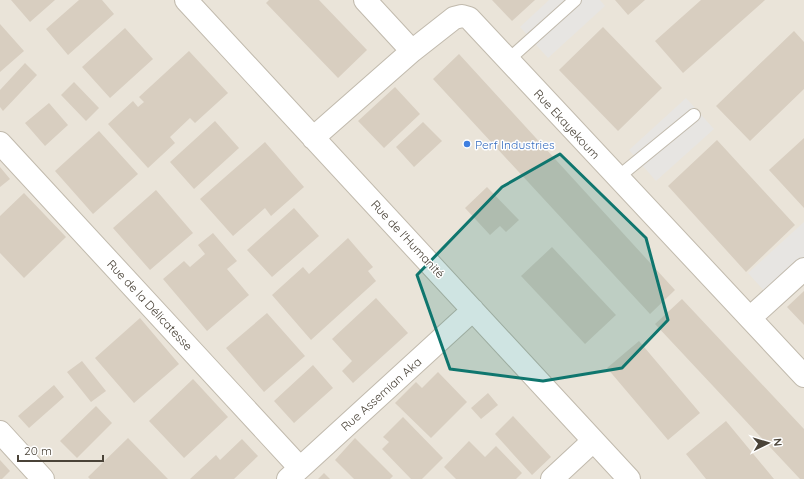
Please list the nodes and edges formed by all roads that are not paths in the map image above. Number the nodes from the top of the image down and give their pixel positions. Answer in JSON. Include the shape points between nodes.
{"nodes":[{"id":1,"x":186,"y":0,"type":"edge"},
{"id":2,"x":365,"y":0,"type":"edge"},
{"id":3,"x":575,"y":0,"type":"edge"},
{"id":4,"x":412,"y":51,"type":"junction"},
{"id":5,"x":508,"y":60,"type":"junction"},
{"id":6,"x":694,"y":115,"type":"dead end"},
{"id":7,"x":313,"y":138,"type":"junction"},
{"id":8,"x":0,"y":142,"type":"edge"},
{"id":9,"x":617,"y":178,"type":"junction"},
{"id":10,"x":804,"y":269,"type":"edge"},
{"id":11,"x":474,"y":310,"type":"junction"},
{"id":12,"x":750,"y":318,"type":"junction"},
{"id":13,"x":804,"y":376,"type":"edge"},
{"id":14,"x":0,"y":432,"type":"edge"},
{"id":15,"x":593,"y":441,"type":"junction"},
{"id":16,"x":294,"y":473,"type":"edge"},
{"id":17,"x":43,"y":479,"type":"edge"},
{"id":18,"x":552,"y":479,"type":"edge"},
{"id":19,"x":628,"y":479,"type":"edge"}],
"edges":[{"from":1,"to":7,"type":"street","name":"Rue de l'Humanité"},
{"from":2,"to":4,"type":"street"},
{"from":3,"to":5,"type":"lane"},
{"from":4,"to":5,"type":"street","name":"Rue Ekayekoum","via":[[454,18],[462,16],[469,18]]},
{"from":4,"to":7,"type":"street","name":"Rue Ekayekoum"},
{"from":5,"to":9,"type":"street","name":"Rue Ekayekoum"},
{"from":6,"to":9,"type":"lane"},
{"from":7,"to":11,"type":"street","name":"Rue de l'Humanité"},
{"from":8,"to":16,"type":"street","name":"Rue de la Délicatesse"},
{"from":9,"to":12,"type":"street","name":"Rue Ekayekoum"},
{"from":10,"to":12,"type":"street"},
{"from":11,"to":15,"type":"street","name":"Rue de l'Humanité"},
{"from":11,"to":16,"type":"street","name":"Rue Assemian Aka"},
{"from":12,"to":13,"type":"street","name":"Rue Ekayekoum"},
{"from":14,"to":17,"type":"street"},
{"from":15,"to":18,"type":"street"},
{"from":15,"to":19,"type":"street","name":"Rue de l'Humanité"}]}
